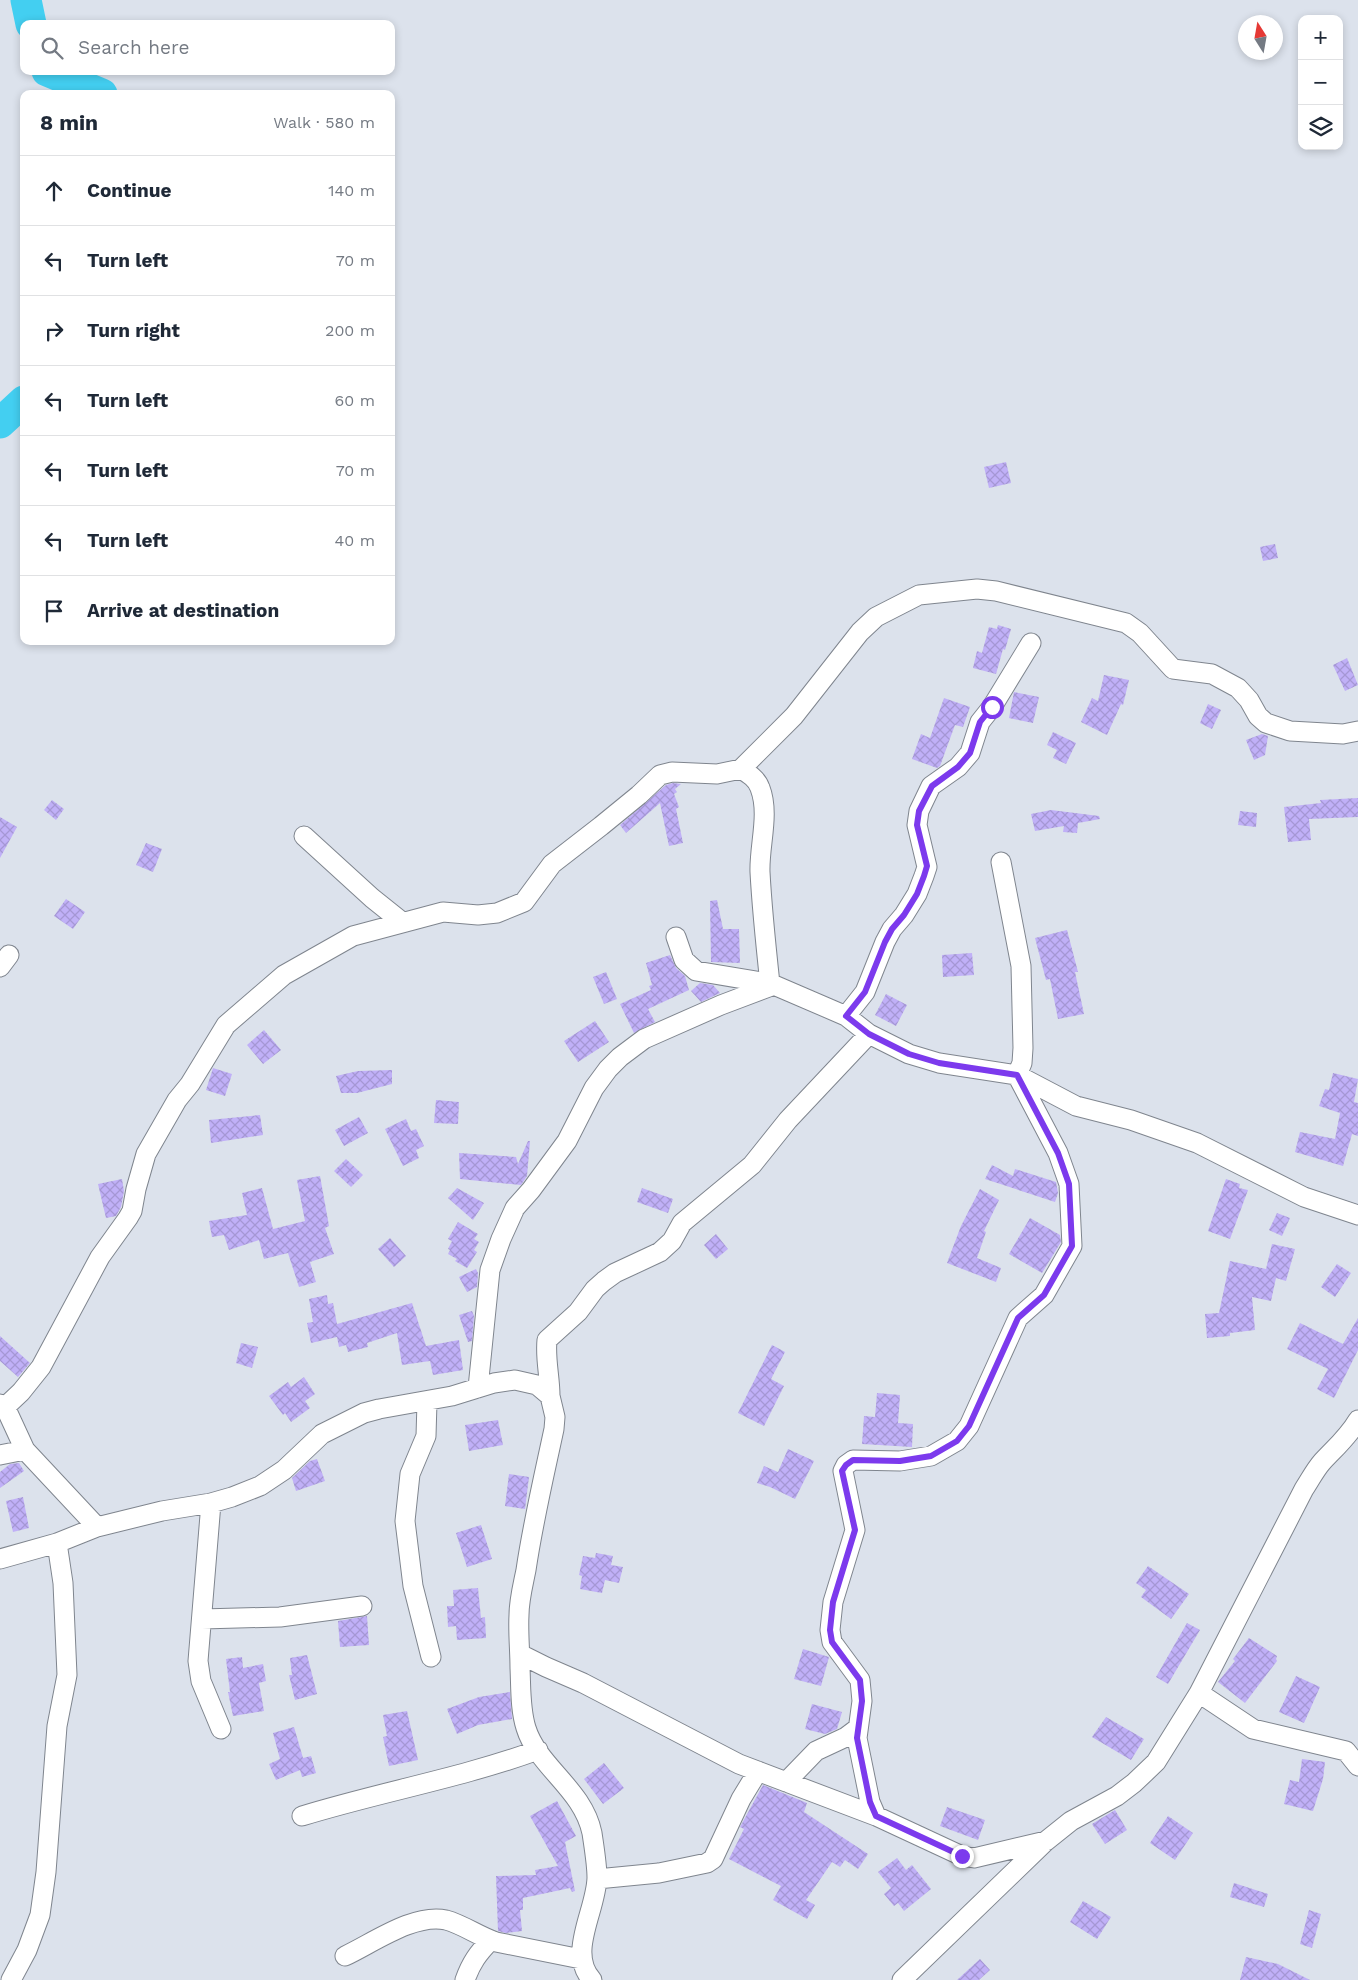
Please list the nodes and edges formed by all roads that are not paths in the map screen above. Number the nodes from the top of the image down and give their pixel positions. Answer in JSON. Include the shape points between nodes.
{"nodes":[{"id":1,"x":1031,"y":643,"type":"dead end"},
{"id":2,"x":1358,"y":731,"type":"edge"},
{"id":3,"x":741,"y":769,"type":"junction"},
{"id":4,"x":304,"y":836,"type":"dead end"},
{"id":5,"x":1001,"y":862,"type":"dead end"},
{"id":6,"x":402,"y":922,"type":"junction"},
{"id":7,"x":676,"y":937,"type":"dead end"},
{"id":8,"x":772,"y":984,"type":"junction"},
{"id":9,"x":846,"y":1016,"type":"junction"},
{"id":10,"x":869,"y":1034,"type":"junction"},
{"id":11,"x":1017,"y":1075,"type":"junction"},
{"id":12,"x":1357,"y":1212,"type":"edge"},
{"id":13,"x":478,"y":1388,"type":"junction"},
{"id":14,"x":550,"y":1396,"type":"junction"},
{"id":15,"x":427,"y":1402,"type":"junction"},
{"id":16,"x":2,"y":1406,"type":"edge"},
{"id":17,"x":1358,"y":1420,"type":"edge"},
{"id":18,"x":25,"y":1450,"type":"junction"},
{"id":19,"x":0,"y":1455,"type":"edge"},
{"id":20,"x":211,"y":1503,"type":"junction"},
{"id":21,"x":97,"y":1527,"type":"junction"},
{"id":22,"x":57,"y":1543,"type":"junction"},
{"id":23,"x":0,"y":1559,"type":"edge"},
{"id":24,"x":362,"y":1606,"type":"dead end"},
{"id":25,"x":202,"y":1619,"type":"junction"},
{"id":26,"x":520,"y":1654,"type":"junction"},
{"id":27,"x":431,"y":1657,"type":"dead end"},
{"id":28,"x":1199,"y":1693,"type":"junction"},
{"id":29,"x":858,"y":1728,"type":"junction"},
{"id":30,"x":220,"y":1729,"type":"dead end"},
{"id":31,"x":538,"y":1750,"type":"junction"},
{"id":32,"x":1358,"y":1766,"type":"edge"},
{"id":33,"x":758,"y":1771,"type":"junction"},
{"id":34,"x":786,"y":1782,"type":"junction"},
{"id":35,"x":302,"y":1816,"type":"dead end"},
{"id":36,"x":876,"y":1816,"type":"junction"},
{"id":37,"x":1046,"y":1841,"type":"junction"},
{"id":38,"x":597,"y":1878,"type":"junction"},
{"id":39,"x":491,"y":1940,"type":"junction"},
{"id":40,"x":345,"y":1956,"type":"dead end"},
{"id":41,"x":582,"y":1959,"type":"junction"},
{"id":42,"x":11,"y":1980,"type":"edge"},
{"id":43,"x":465,"y":1980,"type":"edge"},
{"id":44,"x":592,"y":1980,"type":"edge"},
{"id":45,"x":902,"y":1980,"type":"edge"}],
"edges":[{"from":1,"to":9,"type":"street","via":[[980,722],[970,753],[958,767],[932,786],[919,811],[917,825],[927,866],[924,876],[917,894],[885,942],[865,992]]},
{"from":2,"to":3,"type":"street","via":[[1343,734],[1290,731],[1266,723],[1238,688],[1212,674],[1174,668],[1126,623],[996,590],[977,589],[919,595],[876,618],[860,632],[794,716]]},
{"from":3,"to":6,"type":"street","via":[[716,774],[672,772],[660,775],[552,864],[524,902],[497,913],[443,912]]},
{"from":3,"to":8,"type":"street","via":[[760,787],[764,817],[760,871]]},
{"from":4,"to":6,"type":"street"},
{"from":5,"to":11,"type":"street","via":[[1021,966],[1023,1048]]},
{"from":6,"to":16,"type":"street","via":[[353,936],[284,975],[226,1026],[146,1154],[132,1211],[100,1257],[41,1367],[21,1392]]},
{"from":7,"to":8,"type":"street","via":[[684,960],[696,972]]},
{"from":8,"to":9,"type":"street"},
{"from":8,"to":13,"type":"street","via":[[644,1039],[620,1057],[594,1088],[568,1141],[515,1208],[501,1240],[490,1270]]},
{"from":9,"to":10,"type":"street"},
{"from":10,"to":11,"type":"street","via":[[909,1054],[939,1063]]},
{"from":10,"to":14,"type":"street","via":[[788,1120],[752,1165],[682,1223],[672,1242],[660,1252],[604,1281],[578,1312],[547,1340],[545,1353]]},
{"from":11,"to":12,"type":"street","via":[[1076,1106],[1131,1120],[1197,1143],[1304,1197]]},
{"from":11,"to":29,"type":"street","via":[[1058,1153],[1069,1184],[1072,1246],[1044,1295],[1018,1318],[969,1426],[957,1441],[931,1456],[900,1461],[853,1460],[842,1471],[855,1530],[833,1602],[830,1630],[832,1642],[860,1680],[862,1701]]},
{"from":13,"to":14,"type":"street","via":[[515,1380],[537,1385]]},
{"from":13,"to":15,"type":"street"},
{"from":14,"to":26,"type":"street","via":[[554,1429],[531,1535],[519,1615]]},
{"from":15,"to":20,"type":"street","via":[[364,1413],[322,1434],[284,1470],[260,1486]]},
{"from":15,"to":27,"type":"street","via":[[426,1436],[410,1474],[405,1521],[413,1586]]},
{"from":16,"to":18,"type":"street"},
{"from":17,"to":28,"type":"street","via":[[1341,1444],[1321,1463],[1304,1489]]},
{"from":18,"to":19,"type":"street"},
{"from":18,"to":21,"type":"street"},
{"from":20,"to":21,"type":"street"},
{"from":20,"to":25,"type":"street"},
{"from":21,"to":22,"type":"street"},
{"from":22,"to":23,"type":"street"},
{"from":22,"to":42,"type":"street","via":[[64,1583],[67,1675],[57,1726],[40,1915]]},
{"from":24,"to":25,"type":"street","via":[[273,1618]]},
{"from":25,"to":30,"type":"street","via":[[198,1661],[201,1681]]},
{"from":26,"to":31,"type":"street","via":[[526,1729]]},
{"from":26,"to":33,"type":"street","via":[[583,1682]]},
{"from":28,"to":32,"type":"street","via":[[1252,1729],[1346,1751]]},
{"from":28,"to":37,"type":"street","via":[[1156,1762],[1134,1784],[1071,1821]]},
{"from":29,"to":34,"type":"street","via":[[816,1751]]},
{"from":29,"to":36,"type":"street","via":[[864,1776]]},
{"from":31,"to":35,"type":"street","via":[[506,1762],[348,1801]]},
{"from":31,"to":38,"type":"street","via":[[587,1816]]},
{"from":33,"to":34,"type":"street"},
{"from":33,"to":38,"type":"street","via":[[713,1859],[707,1864]]},
{"from":34,"to":36,"type":"street"},
{"from":36,"to":37,"type":"street","via":[[962,1856],[974,1858]]},
{"from":37,"to":45,"type":"street"},
{"from":38,"to":41,"type":"street"},
{"from":39,"to":40,"type":"street","via":[[445,1920],[431,1919],[412,1923]]},
{"from":39,"to":41,"type":"street"},
{"from":39,"to":43,"type":"street","via":[[477,1954]]},
{"from":41,"to":44,"type":"street"}]}
